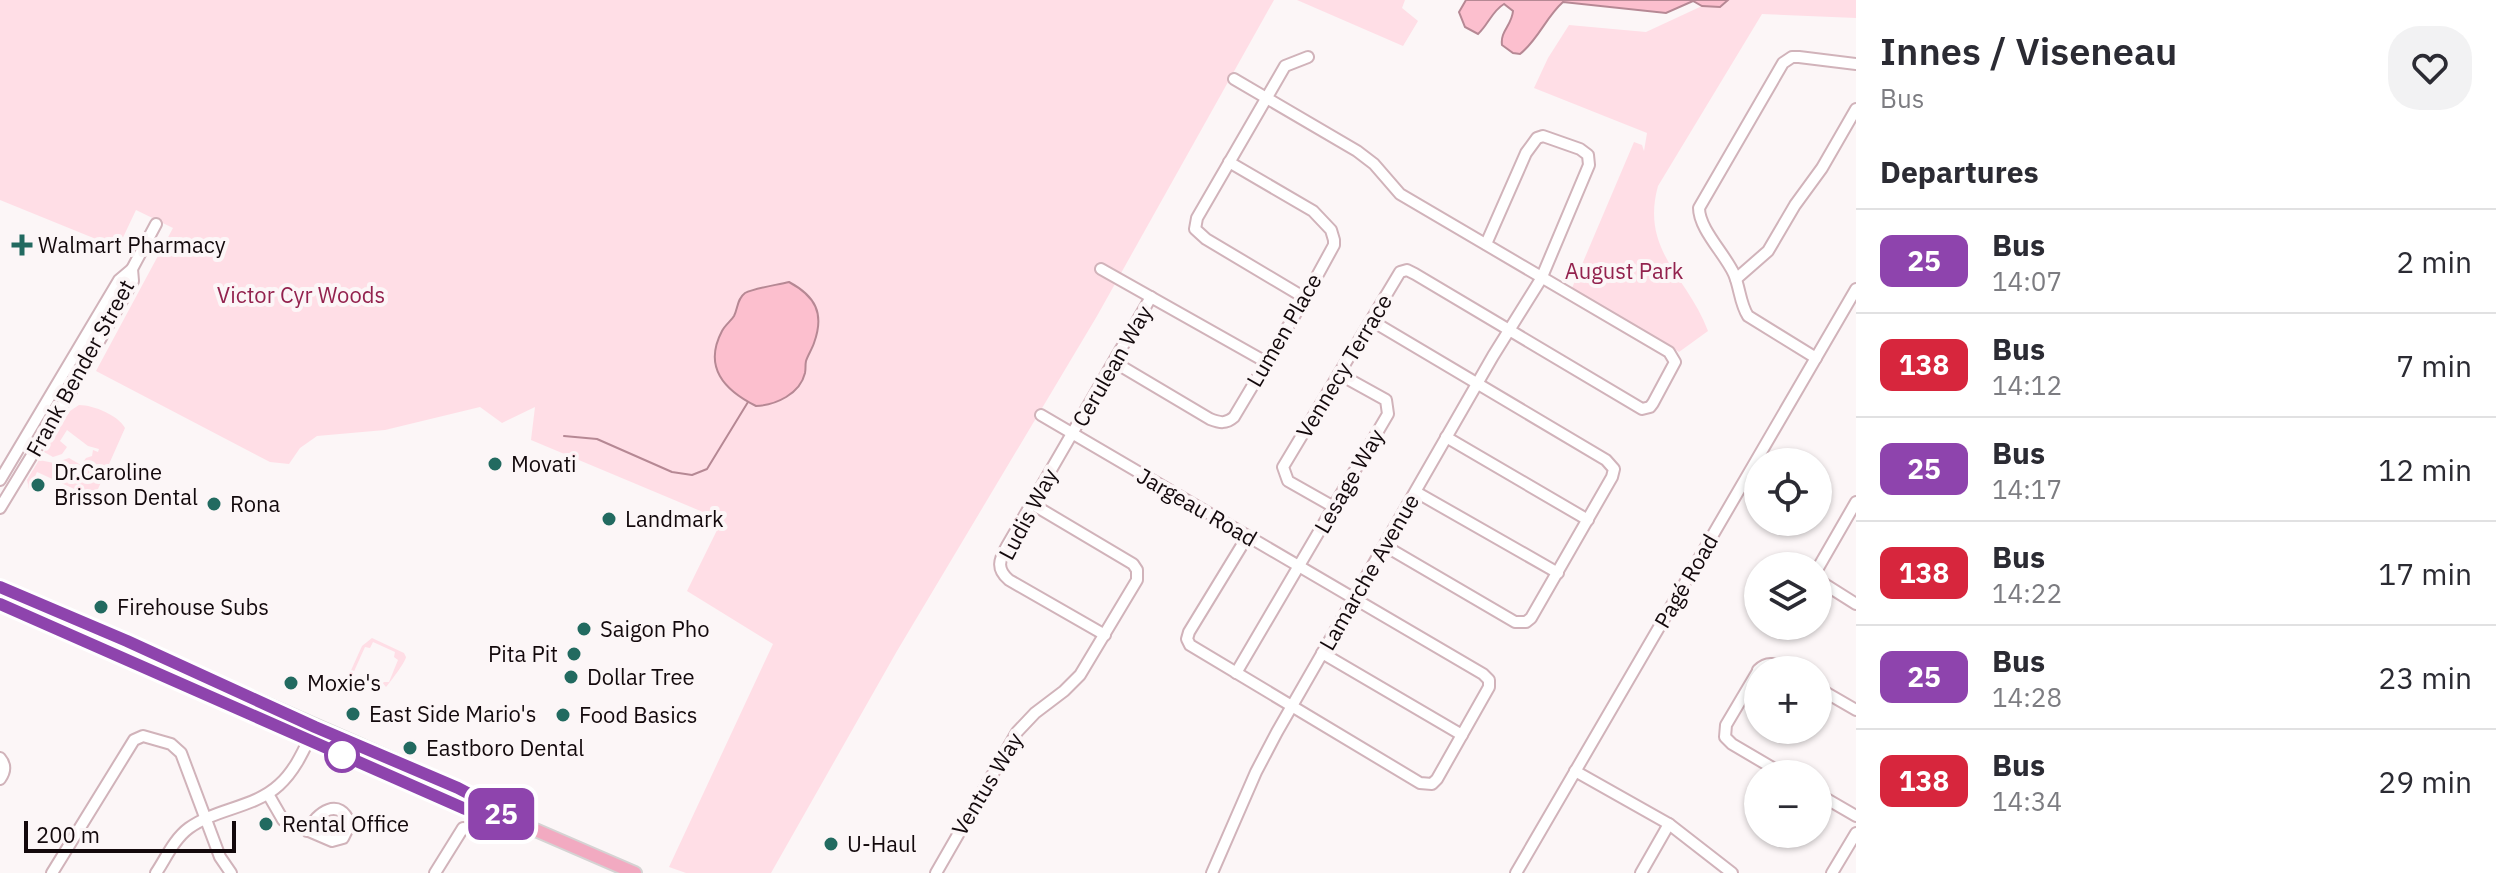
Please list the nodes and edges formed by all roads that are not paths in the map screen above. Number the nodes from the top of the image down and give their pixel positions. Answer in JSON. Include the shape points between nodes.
{"nodes":[{"id":1,"x":1308,"y":57,"type":"dead end"},
{"id":2,"x":1856,"y":64,"type":"edge"},
{"id":3,"x":1234,"y":79,"type":"dead end"},
{"id":4,"x":1267,"y":98,"type":"junction"},
{"id":5,"x":1856,"y":109,"type":"edge"},
{"id":6,"x":1229,"y":162,"type":"junction"},
{"id":7,"x":156,"y":224,"type":"dead end"},
{"id":8,"x":1486,"y":244,"type":"junction"},
{"id":9,"x":132,"y":269,"type":"junction"},
{"id":10,"x":1101,"y":269,"type":"dead end"},
{"id":11,"x":1541,"y":279,"type":"junction"},
{"id":12,"x":1736,"y":279,"type":"junction"},
{"id":13,"x":1856,"y":289,"type":"edge"},
{"id":14,"x":1151,"y":297,"type":"junction"},
{"id":15,"x":1305,"y":298,"type":"junction"},
{"id":16,"x":1372,"y":321,"type":"junction"},
{"id":17,"x":1509,"y":330,"type":"junction"},
{"id":18,"x":1816,"y":358,"type":"junction"},
{"id":19,"x":1114,"y":362,"type":"junction"},
{"id":20,"x":1266,"y":362,"type":"junction"},
{"id":21,"x":1339,"y":374,"type":"junction"},
{"id":22,"x":1477,"y":383,"type":"junction"},
{"id":23,"x":1041,"y":415,"type":"dead end"},
{"id":24,"x":1072,"y":434,"type":"junction"},
{"id":25,"x":1446,"y":437,"type":"junction"},
{"id":26,"x":0,"y":480,"type":"edge"},
{"id":27,"x":1416,"y":492,"type":"junction"},
{"id":28,"x":1856,"y":502,"type":"edge"},
{"id":29,"x":1032,"y":504,"type":"junction"},
{"id":30,"x":1334,"y":507,"type":"junction"},
{"id":31,"x":0,"y":508,"type":"edge"},
{"id":32,"x":1588,"y":520,"type":"junction"},
{"id":33,"x":1247,"y":537,"type":"junction"},
{"id":34,"x":1385,"y":546,"type":"junction"},
{"id":35,"x":1827,"y":552,"type":"edge"},
{"id":36,"x":1299,"y":566,"type":"junction"},
{"id":37,"x":1558,"y":573,"type":"junction"},
{"id":38,"x":0,"y":587,"type":"edge"},
{"id":39,"x":1832,"y":591,"type":"edge"},
{"id":40,"x":1354,"y":598,"type":"junction"},
{"id":41,"x":0,"y":604,"type":"edge"},
{"id":42,"x":1856,"y":604,"type":"edge"},
{"id":43,"x":1105,"y":635,"type":"junction"},
{"id":44,"x":1322,"y":653,"type":"junction"},
{"id":45,"x":1236,"y":673,"type":"junction"},
{"id":46,"x":1744,"y":694,"type":"edge"},
{"id":47,"x":1832,"y":696,"type":"edge"},
{"id":48,"x":1292,"y":706,"type":"junction"},
{"id":49,"x":1856,"y":710,"type":"edge"},
{"id":50,"x":315,"y":727,"type":"junction"},
{"id":51,"x":1462,"y":735,"type":"junction"},
{"id":52,"x":309,"y":740,"type":"junction"},
{"id":53,"x":1759,"y":760,"type":"edge"},
{"id":54,"x":2,"y":761,"type":"edge"},
{"id":55,"x":1575,"y":771,"type":"junction"},
{"id":56,"x":0,"y":779,"type":"edge"},
{"id":57,"x":268,"y":794,"type":"junction"},
{"id":58,"x":1832,"y":802,"type":"edge"},
{"id":59,"x":503,"y":816,"type":"junction"},
{"id":60,"x":1856,"y":816,"type":"edge"},
{"id":61,"x":206,"y":819,"type":"junction"},
{"id":62,"x":1669,"y":824,"type":"junction"},
{"id":63,"x":463,"y":828,"type":"dead end"},
{"id":64,"x":307,"y":831,"type":"dead end"},
{"id":65,"x":1856,"y":833,"type":"edge"},
{"id":66,"x":52,"y":873,"type":"edge"},
{"id":67,"x":156,"y":873,"type":"edge"},
{"id":68,"x":231,"y":873,"type":"edge"},
{"id":69,"x":435,"y":873,"type":"edge"},
{"id":70,"x":635,"y":873,"type":"edge"},
{"id":71,"x":936,"y":873,"type":"edge"},
{"id":72,"x":1212,"y":873,"type":"edge"},
{"id":73,"x":1516,"y":873,"type":"edge"},
{"id":74,"x":1641,"y":873,"type":"edge"},
{"id":75,"x":1732,"y":873,"type":"edge"},
{"id":76,"x":1832,"y":873,"type":"edge"}],
"edges":[{"from":1,"to":4,"type":"street","via":[[1285,66]]},
{"from":2,"to":12,"type":"street","via":[[1799,57],[1783,63],[1700,203],[1701,221]]},
{"from":3,"to":4,"type":"street"},
{"from":4,"to":6,"type":"street"},
{"from":4,"to":8,"type":"street","via":[[1357,151],[1400,194]]},
{"from":5,"to":12,"type":"street","via":[[1768,251]]},
{"from":6,"to":15,"type":"street","name":"Lumen Place","via":[[1313,211],[1331,230],[1334,245]]},
{"from":6,"to":15,"type":"street","via":[[1195,229]]},
{"from":7,"to":9,"type":"street","name":"Frank Bender Street"},
{"from":8,"to":11,"type":"street"},
{"from":8,"to":11,"type":"street","name":"Lamarche Avenue","via":[[1531,143],[1543,136],[1580,149],[1588,155],[1589,165]]},
{"from":9,"to":26,"type":"street","name":"Frank Bender Street","via":[[119,280]]},
{"from":9,"to":31,"type":"street","name":"Frank Bender Street","via":[[133,281]]},
{"from":10,"to":14,"type":"street"},
{"from":11,"to":17,"type":"street","name":"Lamarche Avenue"},
{"from":11,"to":17,"type":"street","via":[[1672,355],[1674,367],[1653,403],[1636,406]]},
{"from":12,"to":18,"type":"street","via":[[1748,316]]},
{"from":13,"to":18,"type":"street","name":"Pagé Road"},
{"from":14,"to":19,"type":"street","name":"Cerulean Way"},
{"from":14,"to":20,"type":"street"},
{"from":15,"to":20,"type":"street","name":"Lumen Place"},
{"from":16,"to":17,"type":"street","name":"Vennecy Terrace","via":[[1400,272],[1407,270]]},
{"from":16,"to":21,"type":"street","name":"Vennecy Terrace"},
{"from":16,"to":22,"type":"street"},
{"from":17,"to":22,"type":"street","name":"Lamarche Avenue"},
{"from":18,"to":55,"type":"street","name":"Pagé Road"},
{"from":19,"to":20,"type":"street","name":"Lumen Place","via":[[1210,419],[1224,422],[1234,417]]},
{"from":19,"to":24,"type":"street","name":"Cerulean Way"},
{"from":21,"to":30,"type":"street","name":"Lesage Way","via":[[1386,400],[1388,414]]},
{"from":21,"to":30,"type":"street","name":"Vennecy Terrace","via":[[1283,467],[1288,481]]},
{"from":22,"to":25,"type":"street","name":"Lamarche Avenue"},
{"from":22,"to":32,"type":"street","via":[[1611,463],[1612,477]]},
{"from":23,"to":24,"type":"street","name":"Jargeau Road"},
{"from":24,"to":29,"type":"street","name":"Ludis Way"},
{"from":24,"to":33,"type":"street","name":"Jargeau Road"},
{"from":25,"to":27,"type":"street","name":"Lamarche Avenue"},
{"from":25,"to":32,"type":"street"},
{"from":27,"to":34,"type":"street","name":"Lamarche Avenue"},
{"from":27,"to":37,"type":"street"},
{"from":28,"to":35,"type":"street"},
{"from":29,"to":43,"type":"street","name":"Ventus Way","via":[[1136,568],[1134,585]]},
{"from":29,"to":43,"type":"street","name":"Ludis Way","via":[[1003,553],[1001,571]]},
{"from":30,"to":36,"type":"street","name":"Lesage Way"},
{"from":32,"to":37,"type":"street"},
{"from":33,"to":36,"type":"street","name":"Jargeau Road"},
{"from":33,"to":45,"type":"street","via":[[1187,639],[1197,651]]},
{"from":34,"to":37,"type":"street","via":[[1520,623],[1531,618]]},
{"from":34,"to":40,"type":"street","name":"Lamarche Avenue"},
{"from":36,"to":40,"type":"street","name":"Jargeau Road"},
{"from":36,"to":45,"type":"street","name":"Lesage Way"},
{"from":38,"to":50,"type":"main road"},
{"from":39,"to":42,"type":"street"},
{"from":40,"to":44,"type":"street","name":"Lamarche Avenue"},
{"from":40,"to":51,"type":"street","name":"Jargeau Road","via":[[1489,680]]},
{"from":41,"to":52,"type":"main road"},
{"from":43,"to":71,"type":"street","name":"Ventus Way","via":[[1074,682],[1019,730]]},
{"from":44,"to":48,"type":"street","name":"Lamarche Avenue"},
{"from":44,"to":51,"type":"street"},
{"from":45,"to":48,"type":"street"},
{"from":46,"to":53,"type":"street","via":[[1725,737]]},
{"from":47,"to":49,"type":"street"},
{"from":48,"to":51,"type":"street","via":[[1427,785],[1437,779]]},
{"from":48,"to":72,"type":"street","name":"Lamarche Avenue","via":[[1263,757]]},
{"from":50,"to":52,"type":"street"},
{"from":50,"to":59,"type":"main road","via":[[458,788]]},
{"from":52,"to":57,"type":"street","via":[[287,778]]},
{"from":52,"to":59,"type":"main road","via":[[482,815]]},
{"from":54,"to":56,"type":"street"},
{"from":55,"to":62,"type":"street"},
{"from":55,"to":73,"type":"street","name":"Pagé Road"},
{"from":57,"to":61,"type":"street"},
{"from":57,"to":64,"type":"street","via":[[283,820]]},
{"from":58,"to":60,"type":"street"},
{"from":59,"to":70,"type":"main road"},
{"from":61,"to":66,"type":"street","via":[[181,753],[171,744],[143,736],[134,740]]},
{"from":61,"to":67,"type":"street","via":[[180,836]]},
{"from":61,"to":68,"type":"street"},
{"from":62,"to":74,"type":"street"},
{"from":62,"to":75,"type":"street"},
{"from":63,"to":69,"type":"street"},
{"from":65,"to":76,"type":"street"}]}
